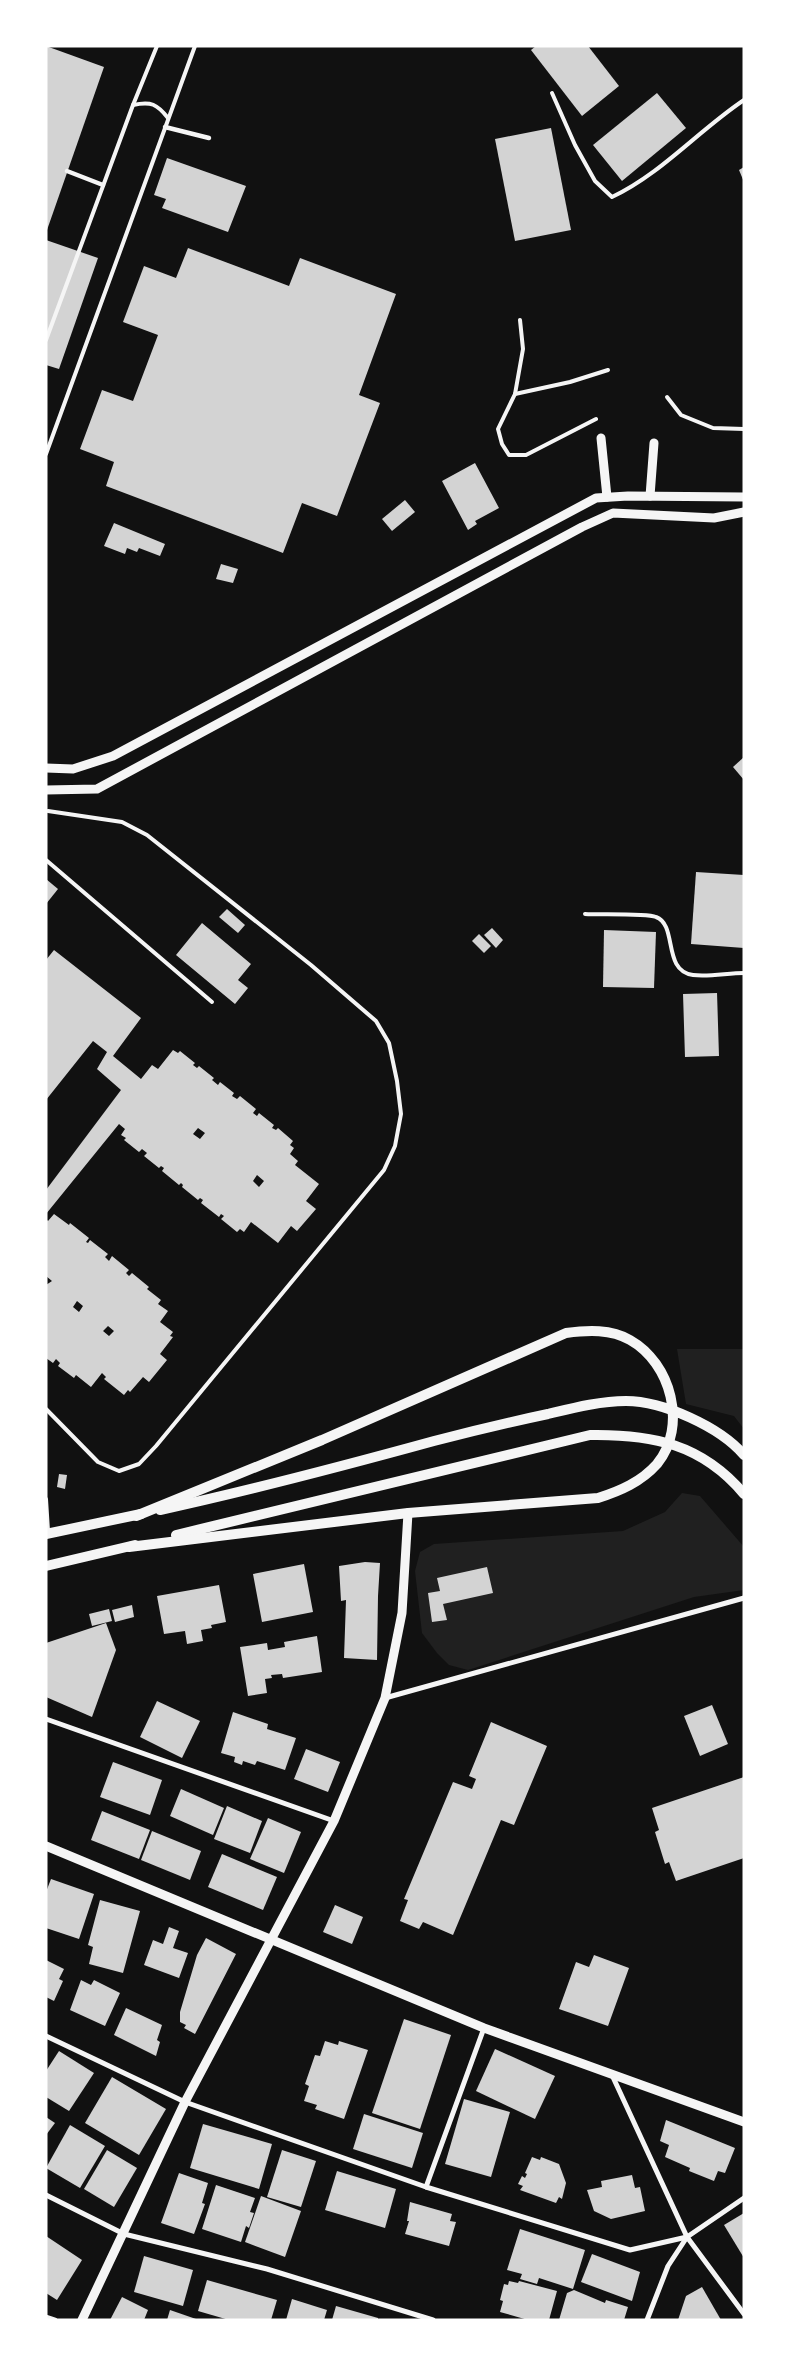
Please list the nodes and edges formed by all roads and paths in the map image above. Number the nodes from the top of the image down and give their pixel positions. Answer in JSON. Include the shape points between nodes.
{"nodes":[{"id":1,"x":157,"y":46,"type":"edge"},
{"id":2,"x":195,"y":46,"type":"edge"},
{"id":3,"x":552,"y":92,"type":"dead end"},
{"id":4,"x":744,"y":100,"type":"edge"},
{"id":5,"x":133,"y":105,"type":"junction"},
{"id":6,"x":168,"y":118,"type":"junction"},
{"id":7,"x":165,"y":126,"type":"junction"},
{"id":8,"x":209,"y":138,"type":"dead end"},
{"id":9,"x":67,"y":171,"type":"dead end"},
{"id":10,"x":103,"y":185,"type":"junction"},
{"id":11,"x":520,"y":320,"type":"dead end"},
{"id":12,"x":46,"y":340,"type":"edge"},
{"id":13,"x":608,"y":370,"type":"dead end"},
{"id":14,"x":515,"y":394,"type":"junction"},
{"id":15,"x":667,"y":397,"type":"dead end"},
{"id":16,"x":596,"y":420,"type":"dead end"},
{"id":17,"x":744,"y":430,"type":"edge"},
{"id":18,"x":601,"y":438,"type":"dead end"},
{"id":19,"x":654,"y":443,"type":"dead end"},
{"id":20,"x":46,"y":454,"type":"edge"},
{"id":21,"x":650,"y":496,"type":"junction"},
{"id":22,"x":744,"y":497,"type":"edge"},
{"id":23,"x":607,"y":498,"type":"junction"},
{"id":24,"x":744,"y":512,"type":"edge"},
{"id":25,"x":46,"y":768,"type":"edge"},
{"id":26,"x":46,"y":790,"type":"edge"},
{"id":27,"x":48,"y":811,"type":"dead end"},
{"id":28,"x":46,"y":860,"type":"edge"},
{"id":29,"x":586,"y":914,"type":"dead end"},
{"id":30,"x":744,"y":973,"type":"edge"},
{"id":31,"x":212,"y":1002,"type":"dead end"},
{"id":32,"x":46,"y":1409,"type":"edge"},
{"id":33,"x":744,"y":1455,"type":"edge"},
{"id":34,"x":744,"y":1494,"type":"edge"},
{"id":35,"x":46,"y":1499,"type":"edge"},
{"id":36,"x":408,"y":1513,"type":"junction"},
{"id":37,"x":136,"y":1516,"type":"junction"},
{"id":38,"x":47,"y":1534,"type":"edge"},
{"id":39,"x":129,"y":1547,"type":"junction"},
{"id":40,"x":46,"y":1566,"type":"edge"},
{"id":41,"x":744,"y":1598,"type":"edge"},
{"id":42,"x":385,"y":1698,"type":"junction"},
{"id":43,"x":46,"y":1719,"type":"edge"},
{"id":44,"x":334,"y":1822,"type":"junction"},
{"id":45,"x":46,"y":1846,"type":"edge"},
{"id":46,"x":271,"y":1941,"type":"junction"},
{"id":47,"x":484,"y":2028,"type":"junction"},
{"id":48,"x":46,"y":2036,"type":"edge"},
{"id":49,"x":611,"y":2074,"type":"junction"},
{"id":50,"x":185,"y":2102,"type":"junction"},
{"id":51,"x":744,"y":2122,"type":"edge"},
{"id":52,"x":426,"y":2187,"type":"junction"},
{"id":53,"x":46,"y":2196,"type":"edge"},
{"id":54,"x":744,"y":2198,"type":"edge"},
{"id":55,"x":124,"y":2234,"type":"junction"},
{"id":56,"x":687,"y":2237,"type":"junction"},
{"id":57,"x":744,"y":2314,"type":"edge"},
{"id":58,"x":46,"y":2317,"type":"edge"},
{"id":59,"x":55,"y":2320,"type":"edge"},
{"id":60,"x":82,"y":2320,"type":"edge"},
{"id":61,"x":433,"y":2320,"type":"edge"},
{"id":62,"x":647,"y":2320,"type":"edge"}],
"edges":[{"from":1,"to":5,"type":"lane"},
{"from":2,"to":6,"type":"lane"},
{"from":3,"to":4,"type":"lane","via":[[574,145],[595,181],[612,197],[635,186]]},
{"from":5,"to":6,"type":"lane","via":[[153,103]]},
{"from":5,"to":10,"type":"lane"},
{"from":6,"to":7,"type":"lane"},
{"from":7,"to":8,"type":"street"},
{"from":7,"to":20,"type":"lane"},
{"from":9,"to":10,"type":"street"},
{"from":10,"to":12,"type":"lane"},
{"from":11,"to":14,"type":"lane","via":[[524,349]]},
{"from":13,"to":14,"type":"lane"},
{"from":14,"to":16,"type":"lane","via":[[498,429],[509,455],[526,455]]},
{"from":15,"to":17,"type":"lane","via":[[682,415],[713,428]]},
{"from":18,"to":23,"type":"street"},
{"from":19,"to":21,"type":"street"},
{"from":21,"to":22,"type":"street"},
{"from":21,"to":23,"type":"street"},
{"from":23,"to":25,"type":"street","via":[[596,498],[542,526],[113,756],[73,769]]},
{"from":24,"to":26,"type":"street","via":[[714,518],[613,514],[582,527],[97,789]]},
{"from":27,"to":32,"type":"lane","via":[[122,822],[147,835],[311,964],[376,1021],[389,1043],[401,1114],[395,1146],[384,1170],[175,1424],[138,1464],[119,1471],[98,1462]]},
{"from":28,"to":31,"type":"lane"},
{"from":29,"to":30,"type":"lane","via":[[656,917],[667,926],[670,949],[678,967],[692,975]]},
{"from":33,"to":37,"type":"main road","via":[[718,1431],[666,1409],[638,1402],[611,1402],[476,1430],[264,1487]]},
{"from":34,"to":39,"type":"main road","via":[[718,1467],[681,1447],[655,1438],[590,1435]]},
{"from":35,"to":38,"type":"lane"},
{"from":36,"to":37,"type":"main road","via":[[598,1498],[637,1481],[658,1462],[668,1444],[673,1421],[667,1385],[659,1366],[646,1351],[610,1333],[588,1330],[566,1333],[322,1440]]},
{"from":36,"to":39,"type":"main road"},
{"from":36,"to":42,"type":"street","via":[[402,1613]]},
{"from":37,"to":38,"type":"main road"},
{"from":39,"to":40,"type":"main road"},
{"from":41,"to":42,"type":"street"},
{"from":42,"to":44,"type":"street"},
{"from":43,"to":44,"type":"street"},
{"from":44,"to":46,"type":"street"},
{"from":45,"to":46,"type":"street"},
{"from":46,"to":47,"type":"street"},
{"from":46,"to":50,"type":"street"},
{"from":47,"to":49,"type":"street"},
{"from":47,"to":52,"type":"street"},
{"from":48,"to":50,"type":"street"},
{"from":49,"to":51,"type":"street"},
{"from":49,"to":56,"type":"street"},
{"from":50,"to":52,"type":"street"},
{"from":50,"to":55,"type":"street"},
{"from":52,"to":56,"type":"street","via":[[630,2250]]},
{"from":53,"to":55,"type":"street"},
{"from":54,"to":56,"type":"street"},
{"from":55,"to":60,"type":"street"},
{"from":55,"to":61,"type":"street","via":[[267,2269]]},
{"from":56,"to":57,"type":"street"},
{"from":56,"to":62,"type":"street","via":[[668,2266]]},
{"from":58,"to":59,"type":"street"}]}
